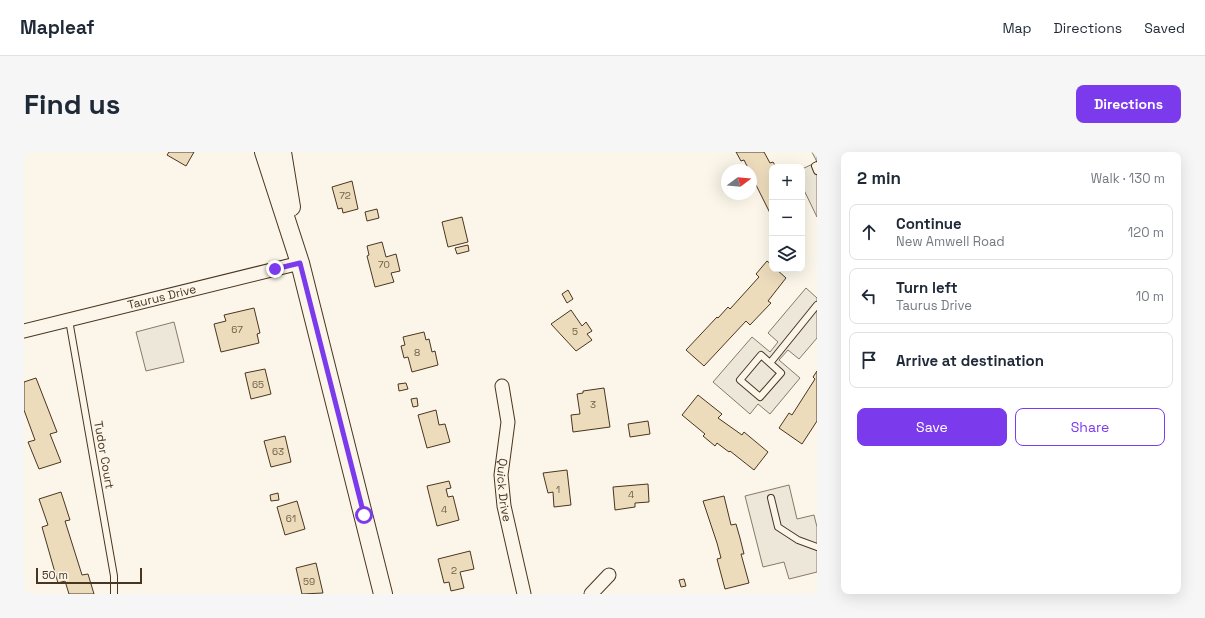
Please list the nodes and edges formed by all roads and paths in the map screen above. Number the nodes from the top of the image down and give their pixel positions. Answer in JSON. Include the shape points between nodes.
{"nodes":[{"id":1,"x":264,"y":152,"type":"edge"},
{"id":2,"x":282,"y":152,"type":"edge"},
{"id":3,"x":817,"y":165,"type":"edge"},
{"id":4,"x":817,"y":171,"type":"edge"},
{"id":5,"x":300,"y":263,"type":"junction"},
{"id":6,"x":817,"y":305,"type":"edge"},
{"id":7,"x":69,"y":320,"type":"junction"},
{"id":8,"x":24,"y":331,"type":"edge"},
{"id":9,"x":770,"y":363,"type":"junction"},
{"id":10,"x":502,"y":386,"type":"dead end"},
{"id":11,"x":771,"y":498,"type":"dead end"},
{"id":12,"x":817,"y":547,"type":"edge"},
{"id":13,"x":609,"y":575,"type":"dead end"},
{"id":14,"x":114,"y":594,"type":"edge"},
{"id":15,"x":383,"y":594,"type":"edge"},
{"id":16,"x":524,"y":594,"type":"edge"},
{"id":17,"x":591,"y":594,"type":"edge"}],
"edges":[{"from":1,"to":5,"type":"street"},
{"from":2,"to":5,"type":"street"},
{"from":3,"to":4,"type":"lane"},
{"from":5,"to":7,"type":"street","name":"Taurus Drive"},
{"from":5,"to":15,"type":"street"},
{"from":6,"to":9,"type":"lane"},
{"from":7,"to":8,"type":"street","name":"Taurus Drive"},
{"from":7,"to":14,"type":"lane","name":"Tudor Court","via":[[114,576]]},
{"from":9,"to":9,"type":"lane","via":[[761,355],[740,380],[760,397],[781,373]]},
{"from":10,"to":16,"type":"street","name":"Quick Drive","via":[[508,422],[502,475],[504,506]]},
{"from":11,"to":12,"type":"lane","via":[[778,527],[798,540]]},
{"from":13,"to":17,"type":"street"}]}
